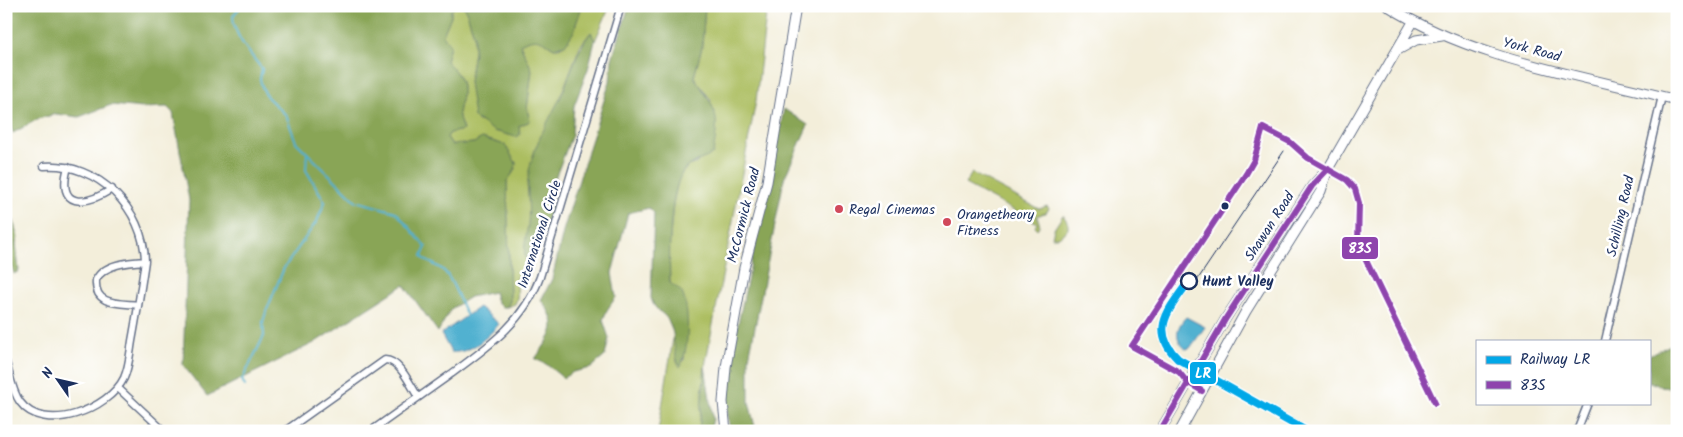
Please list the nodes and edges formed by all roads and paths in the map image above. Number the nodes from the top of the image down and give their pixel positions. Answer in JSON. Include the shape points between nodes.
{"nodes":[{"id":1,"x":621,"y":6,"type":"edge"},
{"id":2,"x":796,"y":6,"type":"edge"},
{"id":3,"x":1388,"y":6,"type":"edge"},
{"id":4,"x":1413,"y":22,"type":"junction"},
{"id":5,"x":1444,"y":36,"type":"junction"},
{"id":6,"x":1396,"y":52,"type":"junction"},
{"id":7,"x":1662,"y":96,"type":"junction"},
{"id":8,"x":1677,"y":100,"type":"edge"},
{"id":9,"x":44,"y":166,"type":"dead end"},
{"id":10,"x":68,"y":167,"type":"junction"},
{"id":11,"x":1328,"y":169,"type":"junction"},
{"id":12,"x":112,"y":189,"type":"junction"},
{"id":13,"x":145,"y":261,"type":"junction"},
{"id":14,"x":1252,"y":277,"type":"junction"},
{"id":15,"x":1262,"y":284,"type":"junction"},
{"id":16,"x":138,"y":305,"type":"junction"},
{"id":17,"x":1605,"y":340,"type":"edge"},
{"id":18,"x":6,"y":362,"type":"edge"},
{"id":19,"x":118,"y":388,"type":"junction"},
{"id":20,"x":418,"y":397,"type":"junction"},
{"id":21,"x":1588,"y":404,"type":"edge"},
{"id":22,"x":164,"y":431,"type":"edge"},
{"id":23,"x":285,"y":431,"type":"edge"},
{"id":24,"x":371,"y":431,"type":"edge"},
{"id":25,"x":726,"y":431,"type":"edge"},
{"id":26,"x":1160,"y":431,"type":"edge"},
{"id":27,"x":1180,"y":431,"type":"edge"},
{"id":28,"x":1577,"y":431,"type":"edge"}],
"edges":[{"from":1,"to":20,"type":"street","name":"International Circle","via":[[535,291],[517,319],[500,337]]},
{"from":2,"to":25,"type":"main road","name":"McCormick Road","via":[[767,182],[744,268],[727,358],[723,402]]},
{"from":3,"to":4,"type":"main road","name":"York Road"},
{"from":4,"to":5,"type":"main road","name":"York Road"},
{"from":4,"to":6,"type":"main road","name":"Shawan Road"},
{"from":5,"to":6,"type":"main road","via":[[1416,40]]},
{"from":5,"to":7,"type":"main road","name":"York Road","via":[[1521,61]]},
{"from":6,"to":11,"type":"main road","name":"Shawan Road"},
{"from":7,"to":8,"type":"main road","name":"York Road"},
{"from":7,"to":17,"type":"street","name":"Schilling Road"},
{"from":9,"to":10,"type":"street"},
{"from":10,"to":12,"type":"street"},
{"from":10,"to":12,"type":"street","via":[[63,182],[66,192],[74,200],[91,200]]},
{"from":11,"to":14,"type":"main road","name":"Shawan Road","via":[[1312,186]]},
{"from":11,"to":15,"type":"main road","name":"Shawan Road","via":[[1321,191]]},
{"from":12,"to":13,"type":"street","via":[[131,212],[139,229],[145,247]]},
{"from":13,"to":16,"type":"street"},
{"from":13,"to":16,"type":"street","via":[[103,271],[96,280],[97,294],[101,299]]},
{"from":14,"to":15,"type":"main road"},
{"from":14,"to":26,"type":"main road","name":"Shawan Road"},
{"from":15,"to":27,"type":"main road","name":"Shawan Road"},
{"from":16,"to":19,"type":"street","via":[[128,364]]},
{"from":18,"to":19,"type":"street","via":[[20,403],[43,417],[66,416],[90,409]]},
{"from":19,"to":22,"type":"street"},
{"from":20,"to":23,"type":"street","via":[[398,367],[385,360]]},
{"from":20,"to":24,"type":"street","name":"International Circle"},
{"from":21,"to":28,"type":"street"}]}
